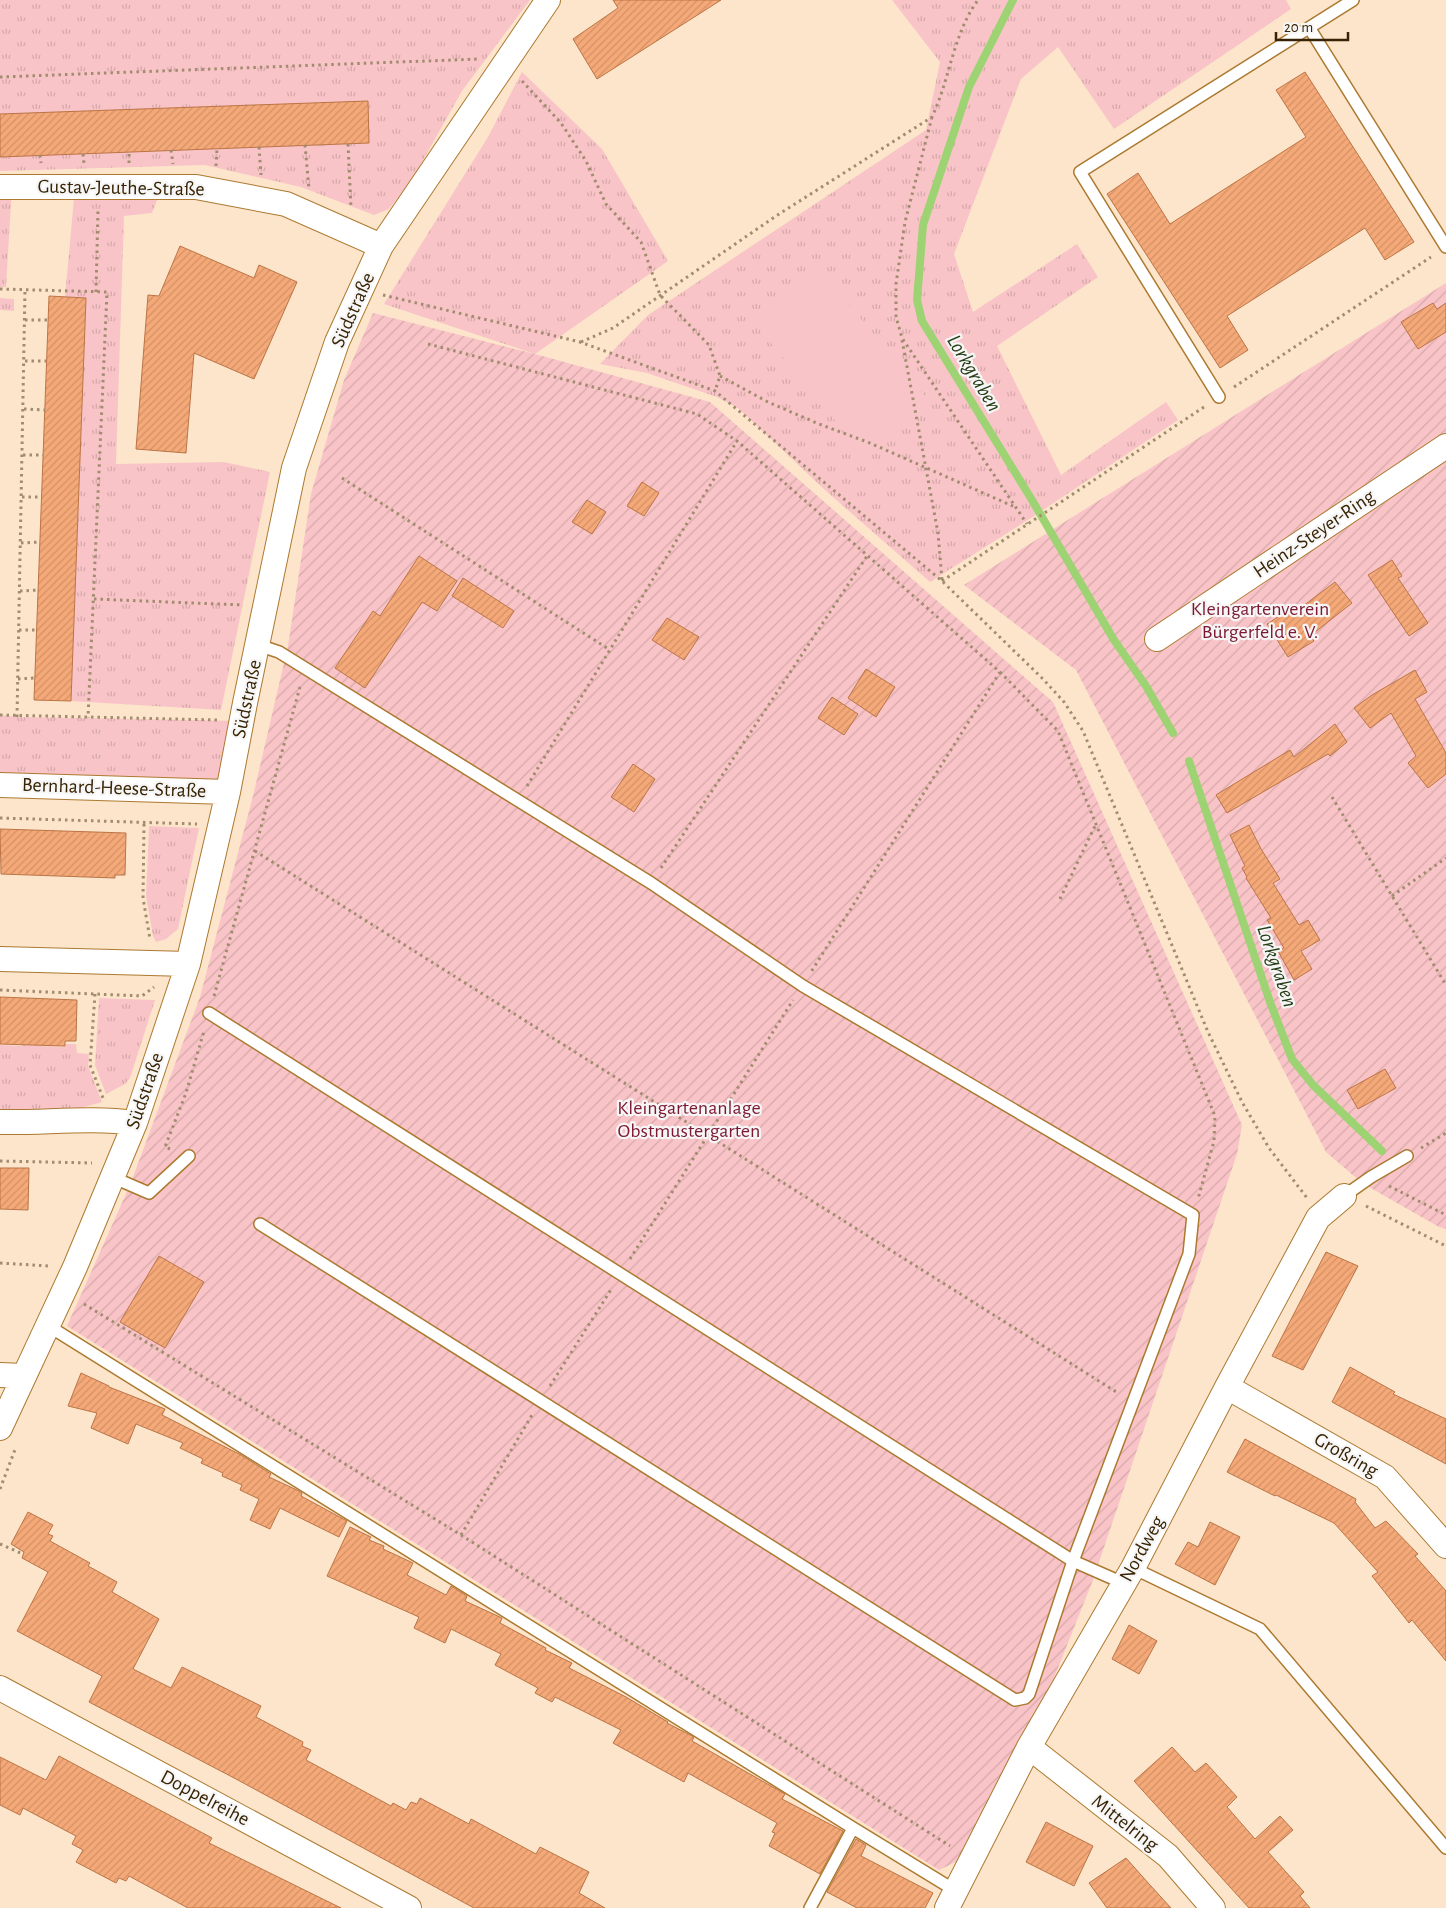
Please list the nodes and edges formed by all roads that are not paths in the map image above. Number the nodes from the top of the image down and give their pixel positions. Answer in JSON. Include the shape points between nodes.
{"nodes":[{"id":1,"x":548,"y":0,"type":"edge"},
{"id":2,"x":1353,"y":0,"type":"edge"},
{"id":3,"x":1310,"y":28,"type":"junction"},
{"id":4,"x":0,"y":187,"type":"edge"},
{"id":5,"x":381,"y":246,"type":"junction"},
{"id":6,"x":1446,"y":247,"type":"edge"},
{"id":7,"x":1219,"y":397,"type":"road end"},
{"id":8,"x":1446,"y":446,"type":"edge"},
{"id":9,"x":1157,"y":640,"type":"dead end"},
{"id":10,"x":258,"y":645,"type":"junction"},
{"id":11,"x":0,"y":785,"type":"edge"},
{"id":12,"x":228,"y":792,"type":"junction"},
{"id":13,"x":0,"y":959,"type":"edge"},
{"id":14,"x":188,"y":964,"type":"junction"},
{"id":15,"x":210,"y":1013,"type":"road end"},
{"id":16,"x":0,"y":1122,"type":"edge"},
{"id":17,"x":135,"y":1123,"type":"junction"},
{"id":18,"x":189,"y":1156,"type":"road end"},
{"id":19,"x":1407,"y":1156,"type":"road end"},
{"id":20,"x":115,"y":1171,"type":"junction"},
{"id":21,"x":1344,"y":1196,"type":"joint"},
{"id":22,"x":260,"y":1224,"type":"dead end"},
{"id":23,"x":47,"y":1325,"type":"junction"},
{"id":24,"x":12,"y":1376,"type":"edge"},
{"id":25,"x":1227,"y":1387,"type":"junction"},
{"id":26,"x":0,"y":1428,"type":"edge"},
{"id":27,"x":1446,"y":1546,"type":"edge"},
{"id":28,"x":1073,"y":1560,"type":"junction"},
{"id":29,"x":1128,"y":1576,"type":"junction"},
{"id":30,"x":0,"y":1688,"type":"edge"},
{"id":31,"x":1029,"y":1747,"type":"junction"},
{"id":32,"x":852,"y":1828,"type":"junction"},
{"id":33,"x":1446,"y":1848,"type":"edge"},
{"id":34,"x":951,"y":1899,"type":"edge"},
{"id":35,"x":409,"y":1908,"type":"edge"},
{"id":36,"x":810,"y":1908,"type":"edge"},
{"id":37,"x":1213,"y":1908,"type":"edge"}],
"edges":[{"from":1,"to":5,"type":"street","name":"Südstraße"},
{"from":2,"to":3,"type":"lane"},
{"from":3,"to":6,"type":"lane"},
{"from":3,"to":7,"type":"lane","via":[[1080,172]]},
{"from":4,"to":5,"type":"street","name":"Gustav-Jeuthe-Straße","via":[[196,187],[286,204]]},
{"from":5,"to":10,"type":"street","name":"Südstraße","via":[[337,342],[294,468]]},
{"from":8,"to":9,"type":"street","name":"Heinz-Steyer-Ring"},
{"from":10,"to":12,"type":"street","name":"Südstraße"},
{"from":10,"to":28,"type":"lane","via":[[279,652],[652,883],[803,986],[1193,1215],[1189,1254]]},
{"from":11,"to":12,"type":"street","name":"Bernhard-Heese-Straße"},
{"from":12,"to":14,"type":"street","name":"Südstraße"},
{"from":13,"to":14,"type":"street","via":[[153,952]]},
{"from":14,"to":17,"type":"street","name":"Südstraße"},
{"from":15,"to":28,"type":"lane"},
{"from":16,"to":17,"type":"street","via":[[112,1120]]},
{"from":17,"to":20,"type":"street","name":"Südstraße"},
{"from":18,"to":20,"type":"lane","via":[[149,1193]]},
{"from":19,"to":21,"type":"lane"},
{"from":20,"to":23,"type":"street","name":"Südstraße"},
{"from":21,"to":25,"type":"street","name":"Nordweg","via":[[1318,1218]]},
{"from":22,"to":28,"type":"lane","via":[[1014,1700],[1029,1694]]},
{"from":23,"to":24,"type":"street","name":"Südstraße"},
{"from":23,"to":32,"type":"lane"},
{"from":24,"to":26,"type":"street","name":"Südstraße"},
{"from":25,"to":27,"type":"street","name":"Großring","via":[[1385,1477]]},
{"from":25,"to":29,"type":"street","name":"Nordweg"},
{"from":28,"to":29,"type":"lane"},
{"from":29,"to":31,"type":"street","name":"Nordweg"},
{"from":29,"to":33,"type":"lane","via":[[1260,1629]]},
{"from":30,"to":35,"type":"street","name":"Doppelreihe"},
{"from":31,"to":34,"type":"street","name":"Nordweg"},
{"from":31,"to":37,"type":"street","name":"Mittelring","via":[[1168,1856]]},
{"from":32,"to":34,"type":"lane"},
{"from":32,"to":36,"type":"lane"}]}
